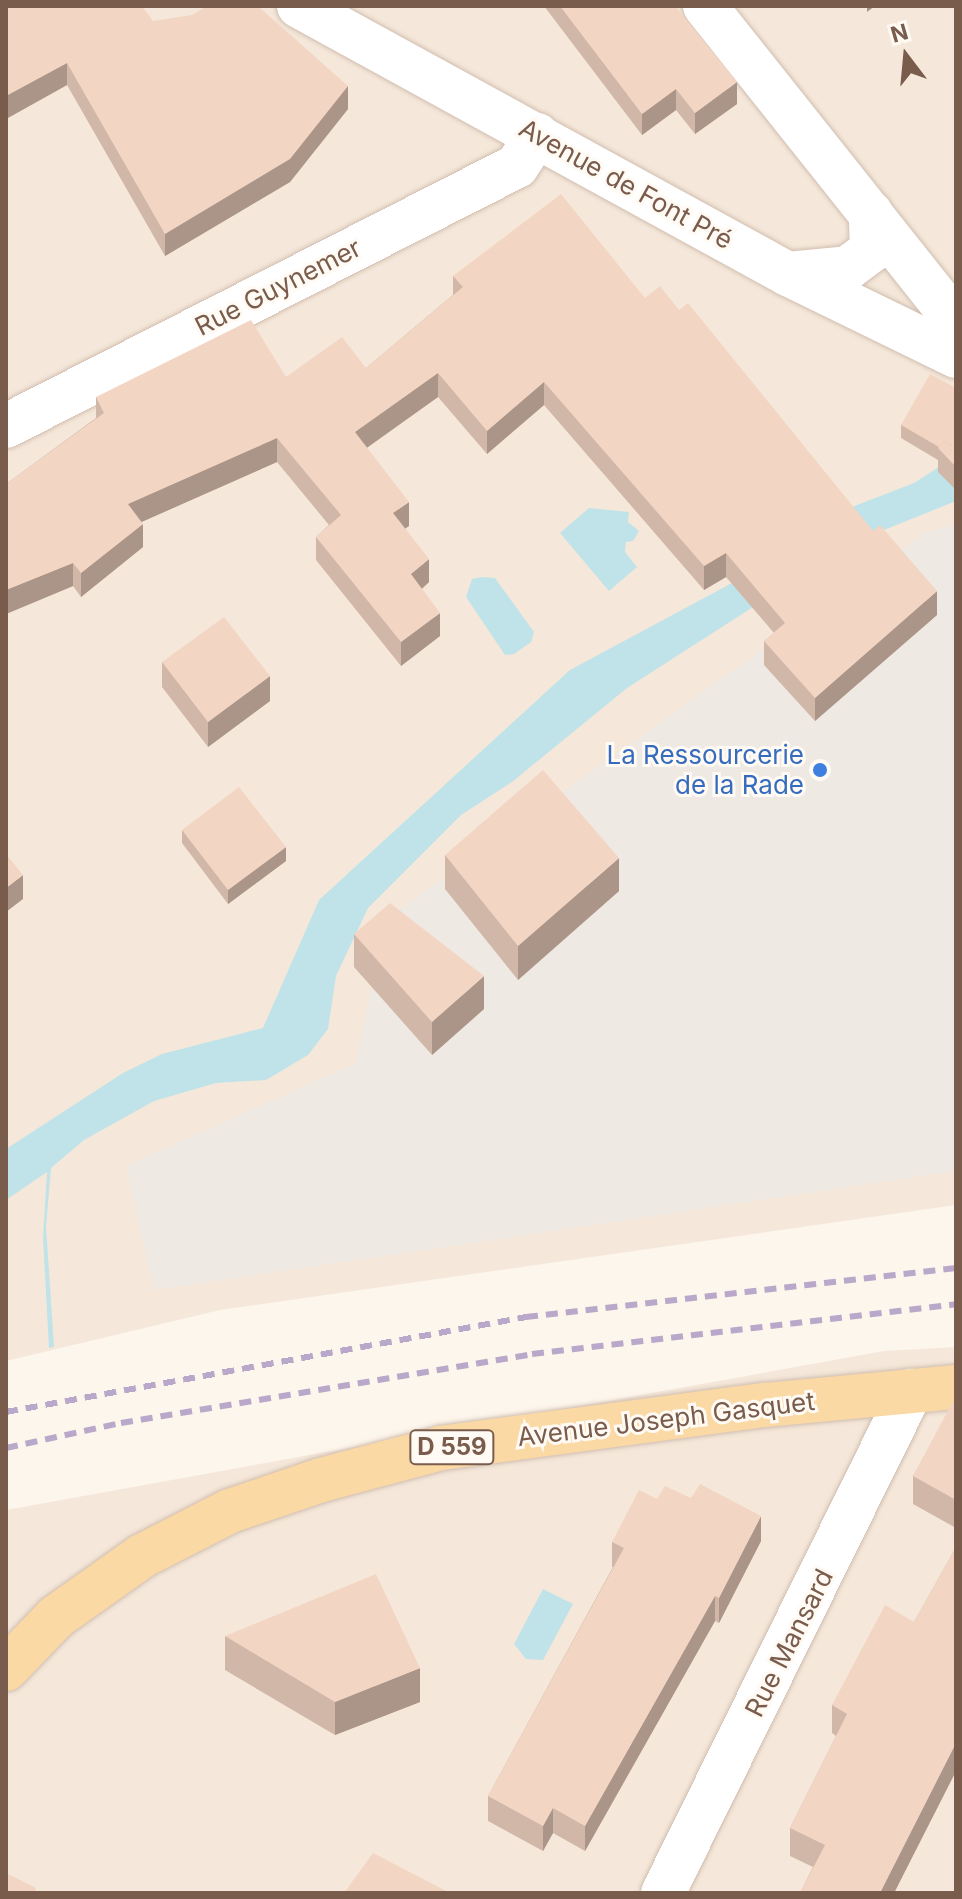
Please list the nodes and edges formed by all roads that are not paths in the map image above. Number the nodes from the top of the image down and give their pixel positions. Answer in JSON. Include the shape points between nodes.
{"nodes":[{"id":1,"x":299,"y":6,"type":"edge"},
{"id":2,"x":705,"y":6,"type":"edge"},
{"id":3,"x":537,"y":135,"type":"junction"},
{"id":4,"x":871,"y":213,"type":"junction"},
{"id":5,"x":788,"y":274,"type":"junction"},
{"id":6,"x":956,"y":321,"type":"edge"},
{"id":7,"x":956,"y":356,"type":"edge"},
{"id":8,"x":6,"y":426,"type":"edge"},
{"id":9,"x":956,"y":1387,"type":"edge"},
{"id":10,"x":911,"y":1391,"type":"junction"},
{"id":11,"x":6,"y":1669,"type":"edge"},
{"id":12,"x":663,"y":1893,"type":"edge"}],
"edges":[{"from":1,"to":3,"type":"street","name":"Avenue de Font Pré"},
{"from":2,"to":4,"type":"street"},
{"from":3,"to":5,"type":"street","name":"Avenue de Font Pré"},
{"from":3,"to":8,"type":"street","name":"Rue Guynemer","via":[[517,166]]},
{"from":4,"to":5,"type":"street","via":[[872,250],[848,268]]},
{"from":4,"to":6,"type":"street"},
{"from":5,"to":7,"type":"street","name":"Avenue de Font Pré"},
{"from":9,"to":10,"type":"main road","name":"Avenue Joseph Gasquet","number":"D 559"},
{"from":10,"to":11,"type":"main road","name":"Avenue Joseph Gasquet","number":"D 559","via":[[441,1448],[321,1480],[230,1511],[142,1556],[56,1617]]},
{"from":10,"to":12,"type":"street","name":"Rue Mansard"}]}
